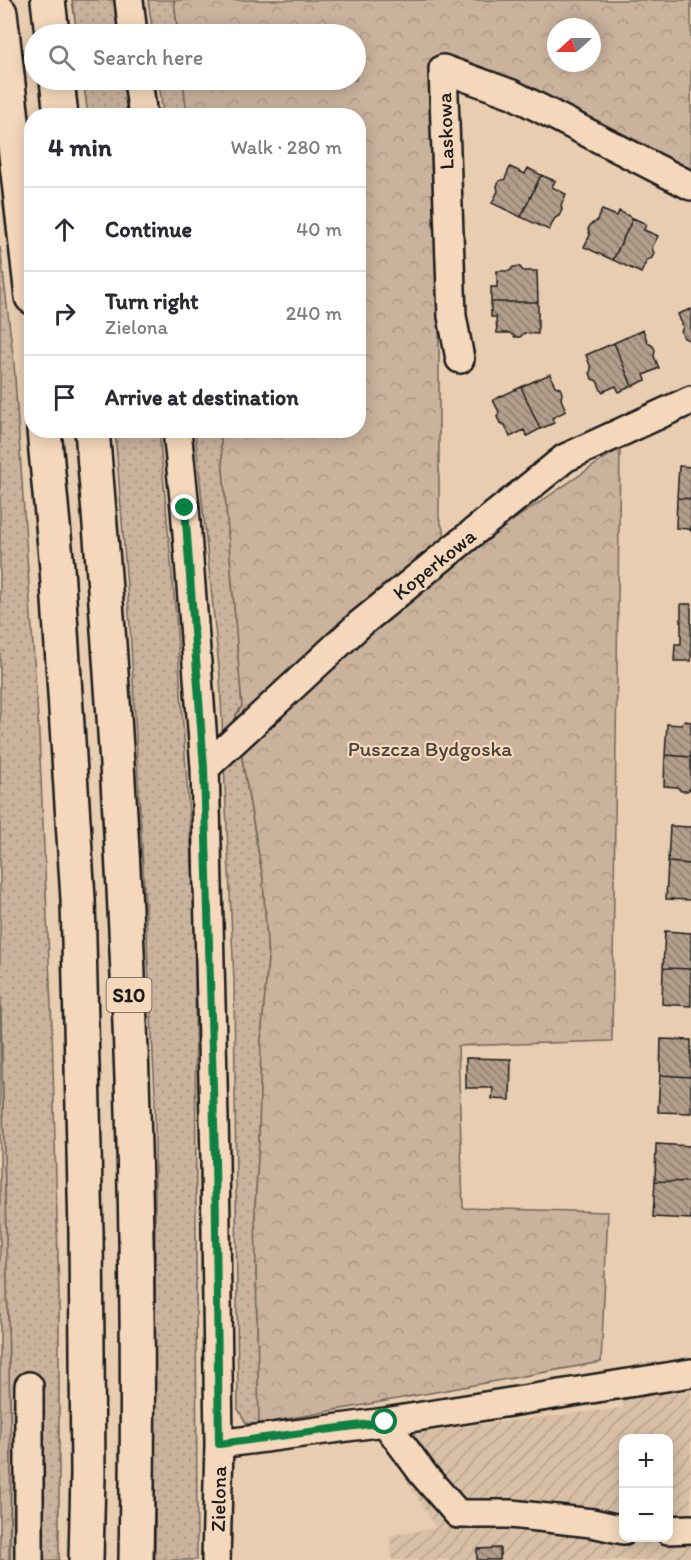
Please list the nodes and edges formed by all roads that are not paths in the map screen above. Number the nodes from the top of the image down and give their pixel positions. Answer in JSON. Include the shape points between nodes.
{"nodes":[{"id":1,"x":48,"y":0,"type":"edge"},
{"id":2,"x":129,"y":0,"type":"edge"},
{"id":3,"x":0,"y":14,"type":"edge"},
{"id":4,"x":51,"y":24,"type":"edge"},
{"id":5,"x":132,"y":24,"type":"edge"},
{"id":6,"x":58,"y":90,"type":"edge"},
{"id":7,"x":139,"y":90,"type":"edge"},
{"id":8,"x":60,"y":108,"type":"edge"},
{"id":9,"x":142,"y":108,"type":"edge"},
{"id":10,"x":691,"y":186,"type":"edge"},
{"id":11,"x":24,"y":226,"type":"edge"},
{"id":12,"x":460,"y":359,"type":"dead end"},
{"id":13,"x":691,"y":400,"type":"edge"},
{"id":14,"x":45,"y":438,"type":"edge"},
{"id":15,"x":93,"y":438,"type":"edge"},
{"id":16,"x":178,"y":438,"type":"edge"},
{"id":17,"x":204,"y":768,"type":"junction"},
{"id":18,"x":691,"y":1372,"type":"edge"},
{"id":19,"x":29,"y":1386,"type":"dead end"},
{"id":20,"x":385,"y":1422,"type":"junction"},
{"id":21,"x":219,"y":1444,"type":"junction"},
{"id":22,"x":619,"y":1529,"type":"edge"},
{"id":23,"x":691,"y":1529,"type":"edge"},
{"id":24,"x":673,"y":1530,"type":"edge"},
{"id":25,"x":29,"y":1560,"type":"edge"},
{"id":26,"x":86,"y":1560,"type":"edge"},
{"id":27,"x":136,"y":1560,"type":"edge"},
{"id":28,"x":216,"y":1560,"type":"edge"}],
"edges":[{"from":1,"to":4,"type":"highway"},
{"from":2,"to":5,"type":"street"},
{"from":3,"to":11,"type":"highway"},
{"from":6,"to":8,"type":"highway"},
{"from":7,"to":9,"type":"street"},
{"from":10,"to":12,"type":"street","name":"Laskowa","via":[[512,94],[443,69],[452,316]]},
{"from":13,"to":17,"type":"street","name":"Koperkowa","via":[[564,458],[360,624]]},
{"from":14,"to":26,"type":"highway","number":"S10","via":[[78,899],[86,1233]]},
{"from":15,"to":27,"type":"highway","number":"S10","via":[[126,902],[136,1233]]},
{"from":16,"to":17,"type":"street","name":"Zielona"},
{"from":17,"to":21,"type":"street","name":"Zielona"},
{"from":18,"to":20,"type":"street"},
{"from":19,"to":25,"type":"street"},
{"from":20,"to":21,"type":"street"},
{"from":20,"to":22,"type":"street","via":[[458,1514],[511,1514]]},
{"from":21,"to":28,"type":"street","name":"Zielona"},
{"from":23,"to":24,"type":"street"}]}
